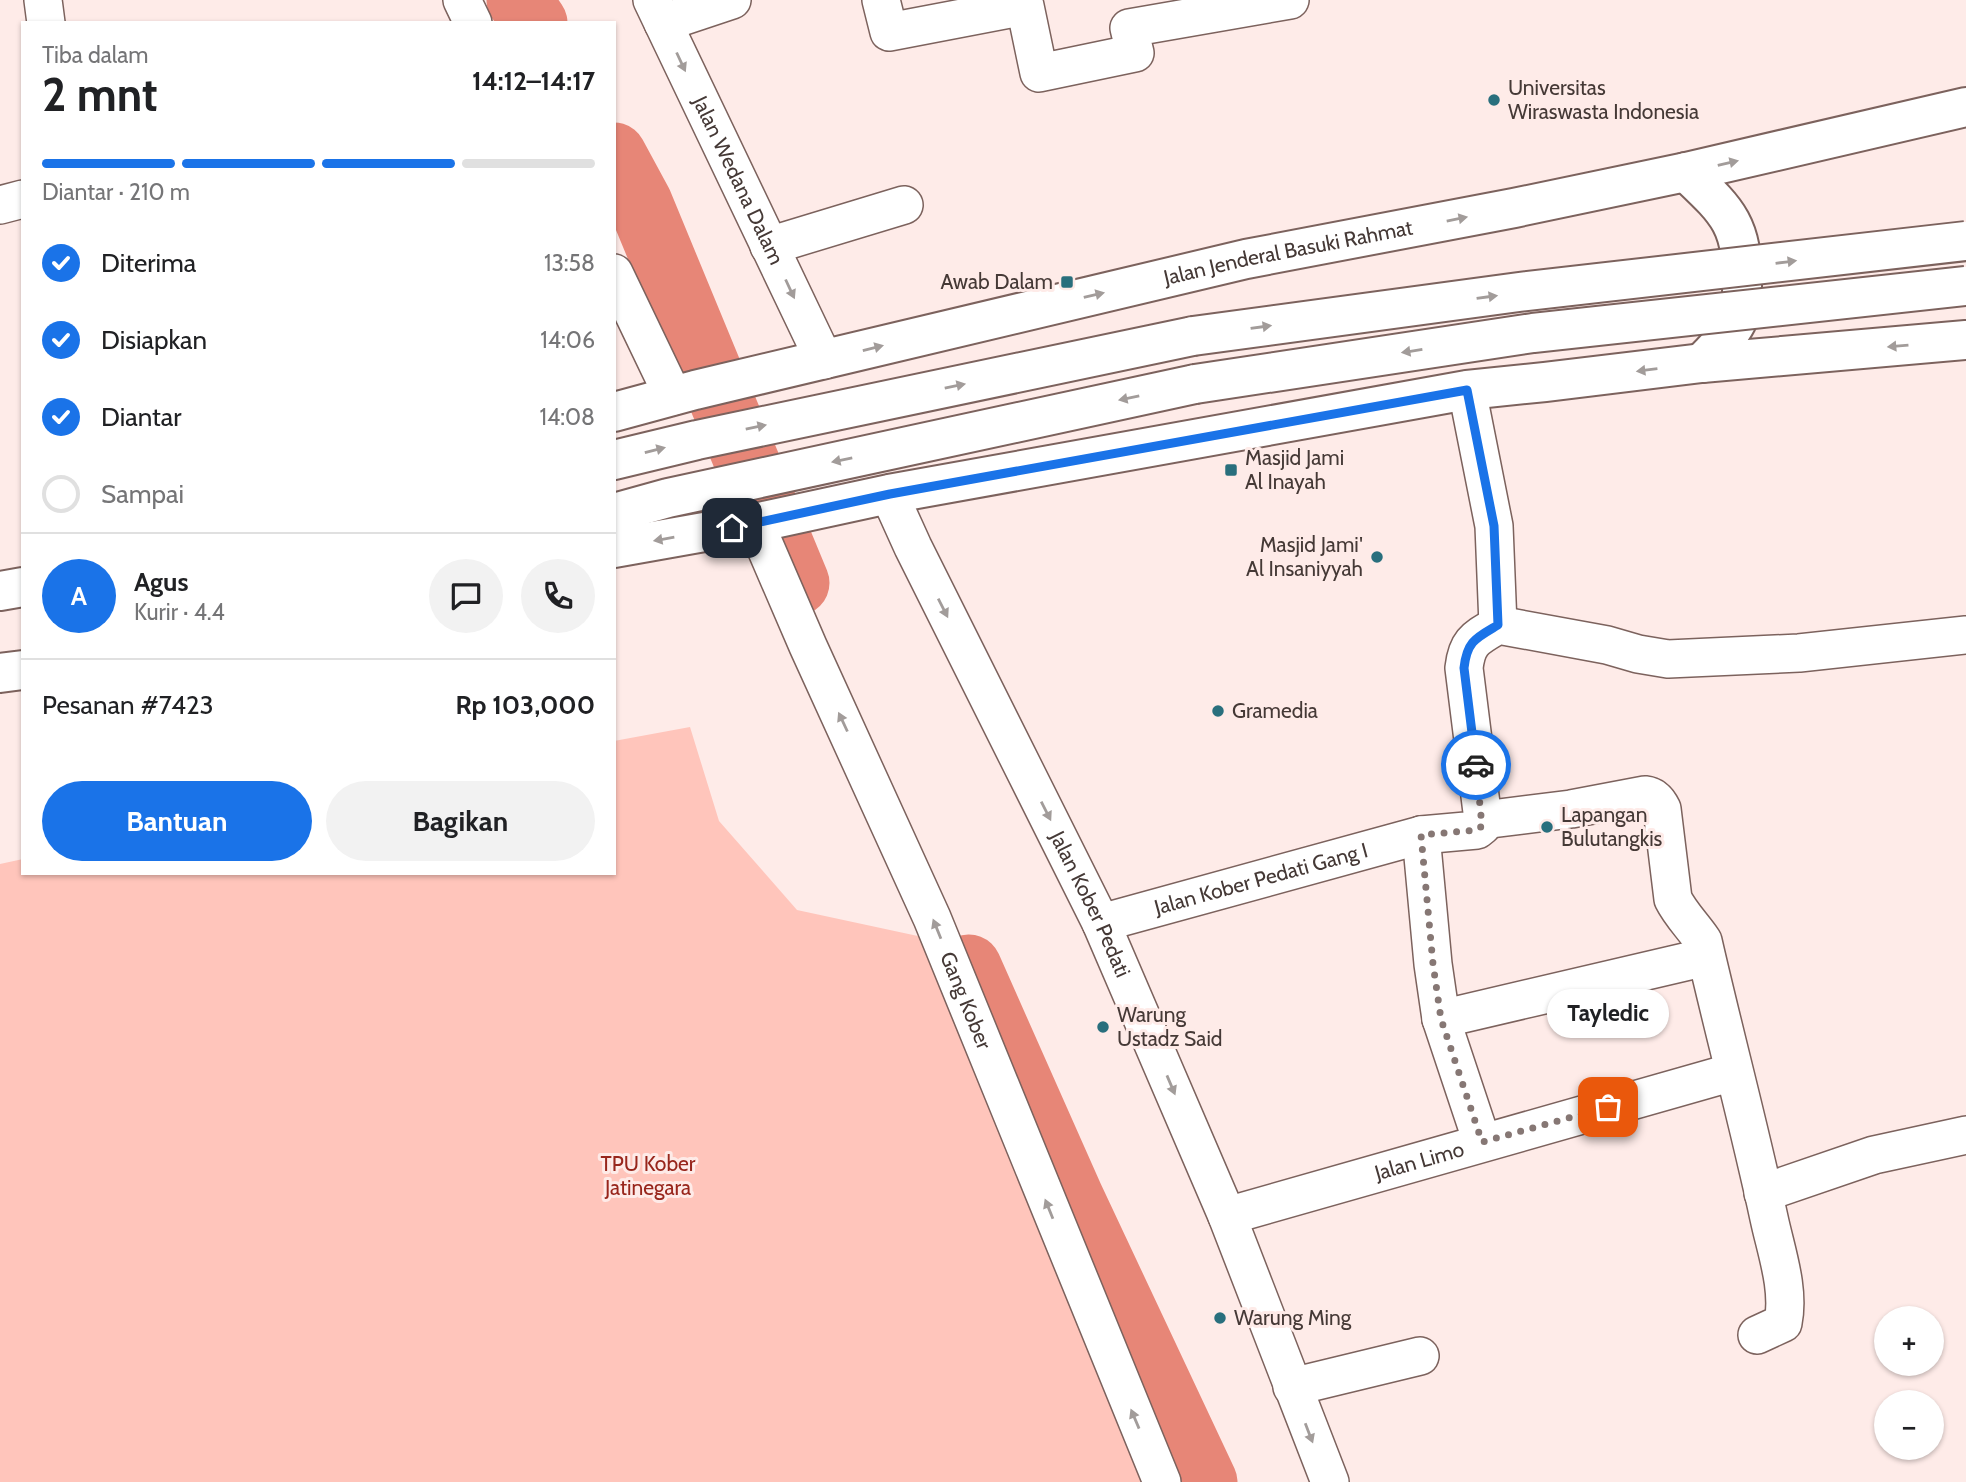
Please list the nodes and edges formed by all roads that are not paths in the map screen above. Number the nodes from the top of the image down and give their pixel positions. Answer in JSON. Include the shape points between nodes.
{"nodes":[{"id":1,"x":43,"y":0,"type":"edge"},
{"id":2,"x":462,"y":0,"type":"edge"},
{"id":3,"x":732,"y":0,"type":"edge"},
{"id":4,"x":881,"y":0,"type":"edge"},
{"id":5,"x":1290,"y":0,"type":"edge"},
{"id":6,"x":658,"y":12,"type":"edge"},
{"id":7,"x":1126,"y":14,"type":"edge"},
{"id":8,"x":46,"y":21,"type":"edge"},
{"id":9,"x":473,"y":21,"type":"edge"},
{"id":10,"x":1966,"y":107,"type":"edge"},
{"id":11,"x":1686,"y":172,"type":"junction"},
{"id":12,"x":21,"y":200,"type":"edge"},
{"id":13,"x":0,"y":205,"type":"edge"},
{"id":14,"x":904,"y":205,"type":"dead end"},
{"id":15,"x":1966,"y":241,"type":"edge"},
{"id":16,"x":769,"y":246,"type":"junction"},
{"id":17,"x":616,"y":276,"type":"edge"},
{"id":18,"x":1966,"y":286,"type":"edge"},
{"id":19,"x":1966,"y":340,"type":"edge"},
{"id":20,"x":815,"y":362,"type":"junction"},
{"id":21,"x":1702,"y":363,"type":"junction"},
{"id":22,"x":1467,"y":390,"type":"junction"},
{"id":23,"x":684,"y":393,"type":"junction"},
{"id":24,"x":616,"y":411,"type":"edge"},
{"id":25,"x":616,"y":460,"type":"edge"},
{"id":26,"x":890,"y":494,"type":"junction"},
{"id":27,"x":616,"y":512,"type":"edge"},
{"id":28,"x":759,"y":523,"type":"junction"},
{"id":29,"x":616,"y":548,"type":"edge"},
{"id":30,"x":21,"y":587,"type":"edge"},
{"id":31,"x":0,"y":591,"type":"edge"},
{"id":32,"x":1498,"y":625,"type":"junction"},
{"id":33,"x":1966,"y":635,"type":"edge"},
{"id":34,"x":21,"y":670,"type":"edge"},
{"id":35,"x":0,"y":673,"type":"edge"},
{"id":36,"x":1483,"y":820,"type":"junction"},
{"id":37,"x":1421,"y":835,"type":"junction"},
{"id":38,"x":1101,"y":923,"type":"junction"},
{"id":39,"x":1706,"y":957,"type":"junction"},
{"id":40,"x":1441,"y":1019,"type":"junction"},
{"id":41,"x":1733,"y":1072,"type":"junction"},
{"id":42,"x":1966,"y":1135,"type":"edge"},
{"id":43,"x":1482,"y":1142,"type":"junction"},
{"id":44,"x":1763,"y":1193,"type":"junction"},
{"id":45,"x":1227,"y":1216,"type":"junction"},
{"id":46,"x":1757,"y":1335,"type":"dead end"},
{"id":47,"x":1420,"y":1356,"type":"dead end"},
{"id":48,"x":1292,"y":1387,"type":"junction"},
{"id":49,"x":1162,"y":1482,"type":"edge"},
{"id":50,"x":1330,"y":1482,"type":"edge"}],
"edges":[{"from":1,"to":8,"type":"street"},
{"from":2,"to":9,"type":"street"},
{"from":3,"to":6,"type":"street"},
{"from":4,"to":7,"type":"street","via":[[889,32],[1026,6],[1038,74],[1135,53]]},
{"from":5,"to":7,"type":"street"},
{"from":6,"to":16,"type":"street","name":"Jalan Wedana Dalam","one_way":true},
{"from":11,"to":10,"type":"main road","name":"Jalan Jenderal Basuki Rahmat","one_way":true},
{"from":20,"to":11,"type":"main road","name":"Jalan Jenderal Basuki Rahmat","one_way":true,"via":[[1245,259]]},
{"from":11,"to":21,"type":"main road","via":[[1728,215],[1741,253],[1738,319]]},
{"from":12,"to":13,"type":"street"},
{"from":14,"to":16,"type":"street"},
{"from":25,"to":15,"type":"main road","one_way":true,"bridge":true,"via":[[1193,336],[1519,292]]},
{"from":16,"to":20,"type":"street","name":"Jalan Wedana Dalam","one_way":true},
{"from":17,"to":23,"type":"street"},
{"from":18,"to":27,"type":"main road","one_way":true,"bridge":true,"via":[[1533,333],[1195,384]]},
{"from":19,"to":21,"type":"main road","one_way":true},
{"from":20,"to":23,"type":"main road","name":"Jalan Jenderal Basuki Rahmat"},
{"from":21,"to":22,"type":"main road","one_way":true},
{"from":22,"to":26,"type":"main road"},
{"from":22,"to":32,"type":"street","via":[[1494,526]]},
{"from":23,"to":24,"type":"main road","name":"Jalan Jenderal Basuki Rahmat"},
{"from":26,"to":28,"type":"main road"},
{"from":26,"to":38,"type":"street","name":"Jalan Kober Pedati","one_way":true},
{"from":28,"to":29,"type":"main road","one_way":true},
{"from":49,"to":28,"type":"street","name":"Gang Kober","one_way":true,"via":[[932,918],[808,646]]},
{"from":30,"to":31,"type":"main road"},
{"from":32,"to":33,"type":"street","via":[[1668,659],[1799,653]]},
{"from":32,"to":36,"type":"street","via":[[1470,645],[1464,668]]},
{"from":34,"to":35,"type":"main road"},
{"from":36,"to":37,"type":"street","name":"Jalan Kober Pedati Gang I","via":[[1477,830]]},
{"from":36,"to":39,"type":"street","via":[[1651,796],[1662,809],[1673,900],[1703,941]]},
{"from":37,"to":38,"type":"street","name":"Jalan Kober Pedati Gang I"},
{"from":37,"to":40,"type":"street"},
{"from":38,"to":45,"type":"street","name":"Jalan Kober Pedati","one_way":true},
{"from":39,"to":40,"type":"street"},
{"from":39,"to":41,"type":"street"},
{"from":40,"to":43,"type":"street"},
{"from":41,"to":43,"type":"street","name":"Jalan Limo"},
{"from":41,"to":44,"type":"street"},
{"from":42,"to":44,"type":"street","via":[[1874,1155]]},
{"from":43,"to":45,"type":"street","name":"Jalan Limo"},
{"from":44,"to":46,"type":"street","via":[[1787,1308],[1783,1323]]},
{"from":45,"to":48,"type":"street","name":"Jalan Kober Pedati"},
{"from":47,"to":48,"type":"street"},
{"from":48,"to":50,"type":"street","name":"Jalan Kober Pedati","one_way":true}]}
